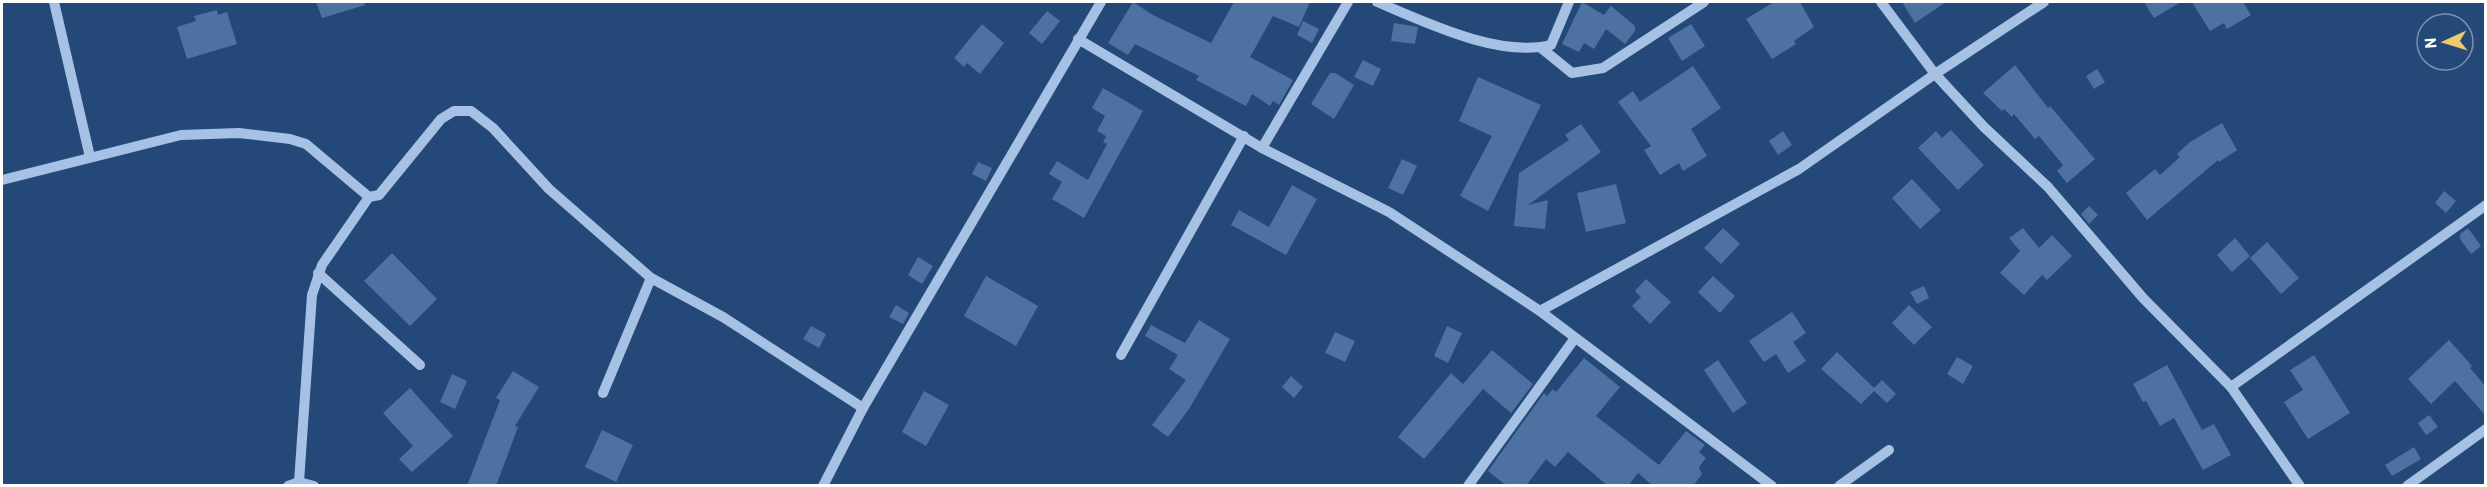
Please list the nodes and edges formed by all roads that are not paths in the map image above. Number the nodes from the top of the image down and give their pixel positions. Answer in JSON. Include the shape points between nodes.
{"nodes":[{"id":1,"x":54,"y":2,"type":"edge"},
{"id":2,"x":1101,"y":2,"type":"edge"},
{"id":3,"x":1348,"y":2,"type":"edge"},
{"id":4,"x":1377,"y":2,"type":"edge"},
{"id":5,"x":1569,"y":2,"type":"edge"},
{"id":6,"x":1704,"y":2,"type":"edge"},
{"id":7,"x":1881,"y":2,"type":"edge"},
{"id":8,"x":2044,"y":2,"type":"edge"},
{"id":9,"x":1078,"y":39,"type":"junction"},
{"id":10,"x":1540,"y":47,"type":"junction"},
{"id":11,"x":1935,"y":74,"type":"junction"},
{"id":12,"x":1244,"y":136,"type":"junction"},
{"id":13,"x":1262,"y":148,"type":"junction"},
{"id":14,"x":90,"y":157,"type":"junction"},
{"id":15,"x":2,"y":180,"type":"edge"},
{"id":16,"x":369,"y":197,"type":"junction"},
{"id":17,"x":2486,"y":205,"type":"edge"},
{"id":18,"x":318,"y":273,"type":"junction"},
{"id":19,"x":651,"y":278,"type":"junction"},
{"id":20,"x":1540,"y":311,"type":"junction"},
{"id":21,"x":1575,"y":338,"type":"junction"},
{"id":22,"x":1121,"y":355,"type":"dead end"},
{"id":23,"x":420,"y":365,"type":"dead end"},
{"id":24,"x":2231,"y":387,"type":"junction"},
{"id":25,"x":603,"y":393,"type":"dead end"},
{"id":26,"x":863,"y":408,"type":"junction"},
{"id":27,"x":2486,"y":429,"type":"edge"},
{"id":28,"x":1889,"y":450,"type":"dead end"},
{"id":29,"x":299,"y":482,"type":"junction"},
{"id":30,"x":288,"y":486,"type":"edge"},
{"id":31,"x":314,"y":486,"type":"edge"},
{"id":32,"x":823,"y":486,"type":"edge"},
{"id":33,"x":1468,"y":486,"type":"edge"},
{"id":34,"x":1772,"y":486,"type":"edge"},
{"id":35,"x":1839,"y":486,"type":"edge"},
{"id":36,"x":2300,"y":486,"type":"edge"},
{"id":37,"x":2407,"y":486,"type":"edge"}],
"edges":[{"from":1,"to":14,"type":"street"},
{"from":2,"to":9,"type":"street"},
{"from":3,"to":13,"type":"street"},
{"from":4,"to":10,"type":"street","via":[[1467,36],[1508,46]]},
{"from":5,"to":10,"type":"street","via":[[1551,45]]},
{"from":6,"to":10,"type":"street","via":[[1603,68],[1572,73]]},
{"from":7,"to":11,"type":"street"},
{"from":8,"to":11,"type":"street"},
{"from":9,"to":12,"type":"street"},
{"from":9,"to":26,"type":"street"},
{"from":11,"to":20,"type":"street","via":[[1799,169]]},
{"from":11,"to":24,"type":"street","via":[[2048,187],[2143,298]]},
{"from":12,"to":13,"type":"street"},
{"from":12,"to":22,"type":"street"},
{"from":13,"to":20,"type":"street","via":[[1389,212]]},
{"from":14,"to":15,"type":"street"},
{"from":14,"to":16,"type":"street","via":[[181,135],[239,133],[290,139],[306,144]]},
{"from":16,"to":18,"type":"street"},
{"from":16,"to":19,"type":"street","via":[[379,195],[441,119],[454,111],[471,111],[494,128],[549,189]]},
{"from":17,"to":24,"type":"street"},
{"from":18,"to":23,"type":"street"},
{"from":18,"to":29,"type":"street","via":[[306,350]]},
{"from":19,"to":25,"type":"street"},
{"from":19,"to":26,"type":"street","via":[[723,317]]},
{"from":20,"to":21,"type":"street"},
{"from":21,"to":33,"type":"street"},
{"from":21,"to":34,"type":"street"},
{"from":24,"to":36,"type":"street"},
{"from":26,"to":32,"type":"street"},
{"from":27,"to":37,"type":"street"},
{"from":28,"to":35,"type":"street"},
{"from":29,"to":30,"type":"street"},
{"from":29,"to":31,"type":"street"}]}
